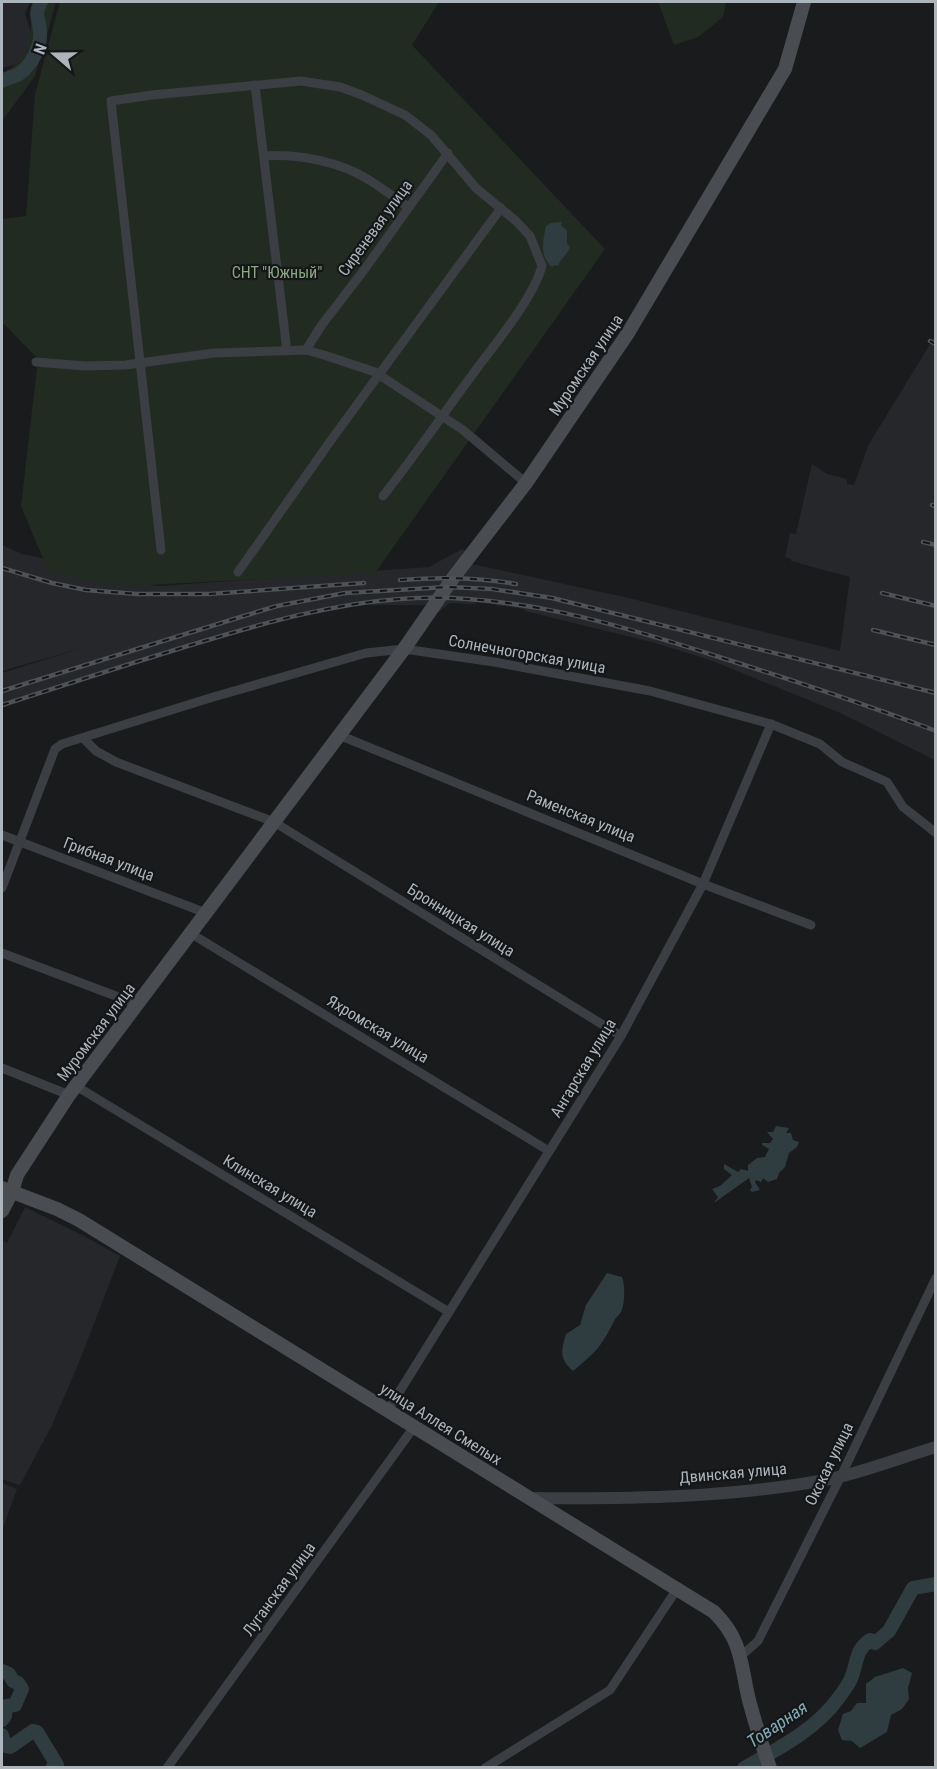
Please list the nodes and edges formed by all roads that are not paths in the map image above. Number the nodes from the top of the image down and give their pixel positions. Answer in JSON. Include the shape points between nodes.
{"nodes":[{"id":1,"x":804,"y":2,"type":"edge"},
{"id":2,"x":255,"y":85,"type":"junction"},
{"id":3,"x":448,"y":153,"type":"junction"},
{"id":4,"x":264,"y":156,"type":"junction"},
{"id":5,"x":408,"y":207,"type":"junction"},
{"id":6,"x":501,"y":208,"type":"junction"},
{"id":7,"x":306,"y":350,"type":"junction"},
{"id":8,"x":287,"y":351,"type":"junction"},
{"id":9,"x":36,"y":362,"type":"dead end"},
{"id":10,"x":140,"y":363,"type":"junction"},
{"id":11,"x":379,"y":375,"type":"junction"},
{"id":12,"x":444,"y":416,"type":"junction"},
{"id":13,"x":526,"y":483,"type":"junction"},
{"id":14,"x":383,"y":496,"type":"dead end"},
{"id":15,"x":161,"y":550,"type":"dead end"},
{"id":16,"x":238,"y":572,"type":"dead end"},
{"id":17,"x":404,"y":649,"type":"junction"},
{"id":18,"x":771,"y":724,"type":"junction"},
{"id":19,"x":339,"y":735,"type":"junction"},
{"id":20,"x":83,"y":738,"type":"junction"},
{"id":21,"x":280,"y":825,"type":"junction"},
{"id":22,"x":936,"y":832,"type":"edge"},
{"id":23,"x":2,"y":835,"type":"edge"},
{"id":24,"x":20,"y":840,"type":"junction"},
{"id":25,"x":703,"y":884,"type":"junction"},
{"id":26,"x":2,"y":888,"type":"edge"},
{"id":27,"x":206,"y":913,"type":"junction"},
{"id":28,"x":811,"y":925,"type":"dead end"},
{"id":29,"x":190,"y":933,"type":"junction"},
{"id":30,"x":2,"y":953,"type":"edge"},
{"id":31,"x":137,"y":1004,"type":"junction"},
{"id":32,"x":621,"y":1036,"type":"junction"},
{"id":33,"x":2,"y":1068,"type":"edge"},
{"id":34,"x":72,"y":1091,"type":"junction"},
{"id":35,"x":549,"y":1150,"type":"junction"},
{"id":36,"x":7,"y":1190,"type":"edge"},
{"id":37,"x":2,"y":1211,"type":"edge"},
{"id":38,"x":936,"y":1278,"type":"edge"},
{"id":39,"x":449,"y":1312,"type":"junction"},
{"id":40,"x":388,"y":1410,"type":"junction"},
{"id":41,"x":414,"y":1427,"type":"junction"},
{"id":42,"x":936,"y":1447,"type":"edge"},
{"id":43,"x":841,"y":1476,"type":"junction"},
{"id":44,"x":529,"y":1498,"type":"junction"},
{"id":45,"x":677,"y":1589,"type":"junction"},
{"id":46,"x":741,"y":1656,"type":"junction"},
{"id":47,"x":767,"y":1759,"type":"edge"},
{"id":48,"x":167,"y":1767,"type":"edge"},
{"id":49,"x":485,"y":1767,"type":"edge"}],
"edges":[{"from":1,"to":13,"type":"main road","name":"Муромская улица","via":[[785,69],[628,333]]},
{"from":2,"to":3,"type":"street","via":[[301,81],[351,91],[405,116]]},
{"from":2,"to":4,"type":"street"},
{"from":2,"to":10,"type":"street","via":[[111,101]]},
{"from":3,"to":5,"type":"street","name":"Сиреневая улица"},
{"from":3,"to":6,"type":"street","via":[[476,188]]},
{"from":4,"to":5,"type":"street","via":[[298,156],[334,165],[368,178]]},
{"from":4,"to":8,"type":"street"},
{"from":5,"to":7,"type":"street","name":"Сиреневая улица"},
{"from":6,"to":11,"type":"street"},
{"from":6,"to":12,"type":"street","via":[[530,236],[542,266],[503,333]]},
{"from":7,"to":8,"type":"street"},
{"from":7,"to":11,"type":"street"},
{"from":8,"to":10,"type":"street","via":[[213,353]]},
{"from":9,"to":10,"type":"street","via":[[85,366]]},
{"from":10,"to":15,"type":"street"},
{"from":11,"to":12,"type":"street"},
{"from":11,"to":16,"type":"street"},
{"from":12,"to":13,"type":"street"},
{"from":12,"to":14,"type":"street"},
{"from":13,"to":17,"type":"main road","name":"Муромская улица"},
{"from":17,"to":18,"type":"street","name":"Солнечногорская улица","via":[[650,692]]},
{"from":17,"to":19,"type":"main road","name":"Муромская улица"},
{"from":17,"to":20,"type":"street","name":"Солнечногорская улица","via":[[366,653]]},
{"from":18,"to":22,"type":"street","name":"Солнечногорская улица","via":[[820,744],[842,762],[887,782],[903,807]]},
{"from":18,"to":25,"type":"street","name":"Ангарская улица"},
{"from":19,"to":21,"type":"main road"},
{"from":19,"to":25,"type":"street","name":"Раменская улица"},
{"from":20,"to":21,"type":"street","via":[[96,752],[116,762]]},
{"from":20,"to":24,"type":"street","name":"Солнечногорская улица","via":[[55,749]]},
{"from":21,"to":27,"type":"main road","name":"Муромская улица"},
{"from":21,"to":32,"type":"street","name":"Бронницкая улица"},
{"from":23,"to":24,"type":"street","name":"Грибная улица"},
{"from":24,"to":26,"type":"street","name":"Солнечногорская улица"},
{"from":24,"to":27,"type":"street","name":"Грибная улица"},
{"from":25,"to":28,"type":"street","name":"Раменская улица"},
{"from":25,"to":32,"type":"street","name":"Ангарская улица"},
{"from":27,"to":29,"type":"main road","name":"Муромская улица"},
{"from":29,"to":31,"type":"main road","name":"Муромская улица"},
{"from":29,"to":35,"type":"street","name":"Яхромская улица"},
{"from":30,"to":31,"type":"street"},
{"from":31,"to":34,"type":"main road","name":"Муромская улица"},
{"from":32,"to":35,"type":"street","name":"Ангарская улица"},
{"from":33,"to":34,"type":"street","name":"Клинская улица"},
{"from":34,"to":36,"type":"main road","name":"Муромская улица"},
{"from":34,"to":39,"type":"street","name":"Клинская улица"},
{"from":35,"to":39,"type":"street","name":"Ангарская улица"},
{"from":36,"to":37,"type":"main road","name":"Муромская улица"},
{"from":36,"to":40,"type":"main road","name":"улица Аллея Смелых","via":[[79,1220]]},
{"from":38,"to":43,"type":"street","name":"Окская улица"},
{"from":39,"to":40,"type":"street","name":"Ангарская улица"},
{"from":40,"to":41,"type":"main road","name":"улица Аллея Смелых"},
{"from":41,"to":44,"type":"main road","name":"улица Аллея Смелых"},
{"from":41,"to":48,"type":"street","name":"Луганская улица"},
{"from":42,"to":43,"type":"street","name":"Двинская улица"},
{"from":43,"to":44,"type":"street","name":"Двинская улица","via":[[745,1492]]},
{"from":43,"to":46,"type":"street","name":"Окская улица","via":[[758,1641]]},
{"from":44,"to":45,"type":"main road","name":"улица Аллея Смелых"},
{"from":45,"to":46,"type":"main road","name":"улица Аллея Смелых","via":[[727,1624]]},
{"from":45,"to":49,"type":"street","via":[[610,1690]]},
{"from":46,"to":47,"type":"main road","name":"улица Аллея Смелых","via":[[748,1696]]}]}
